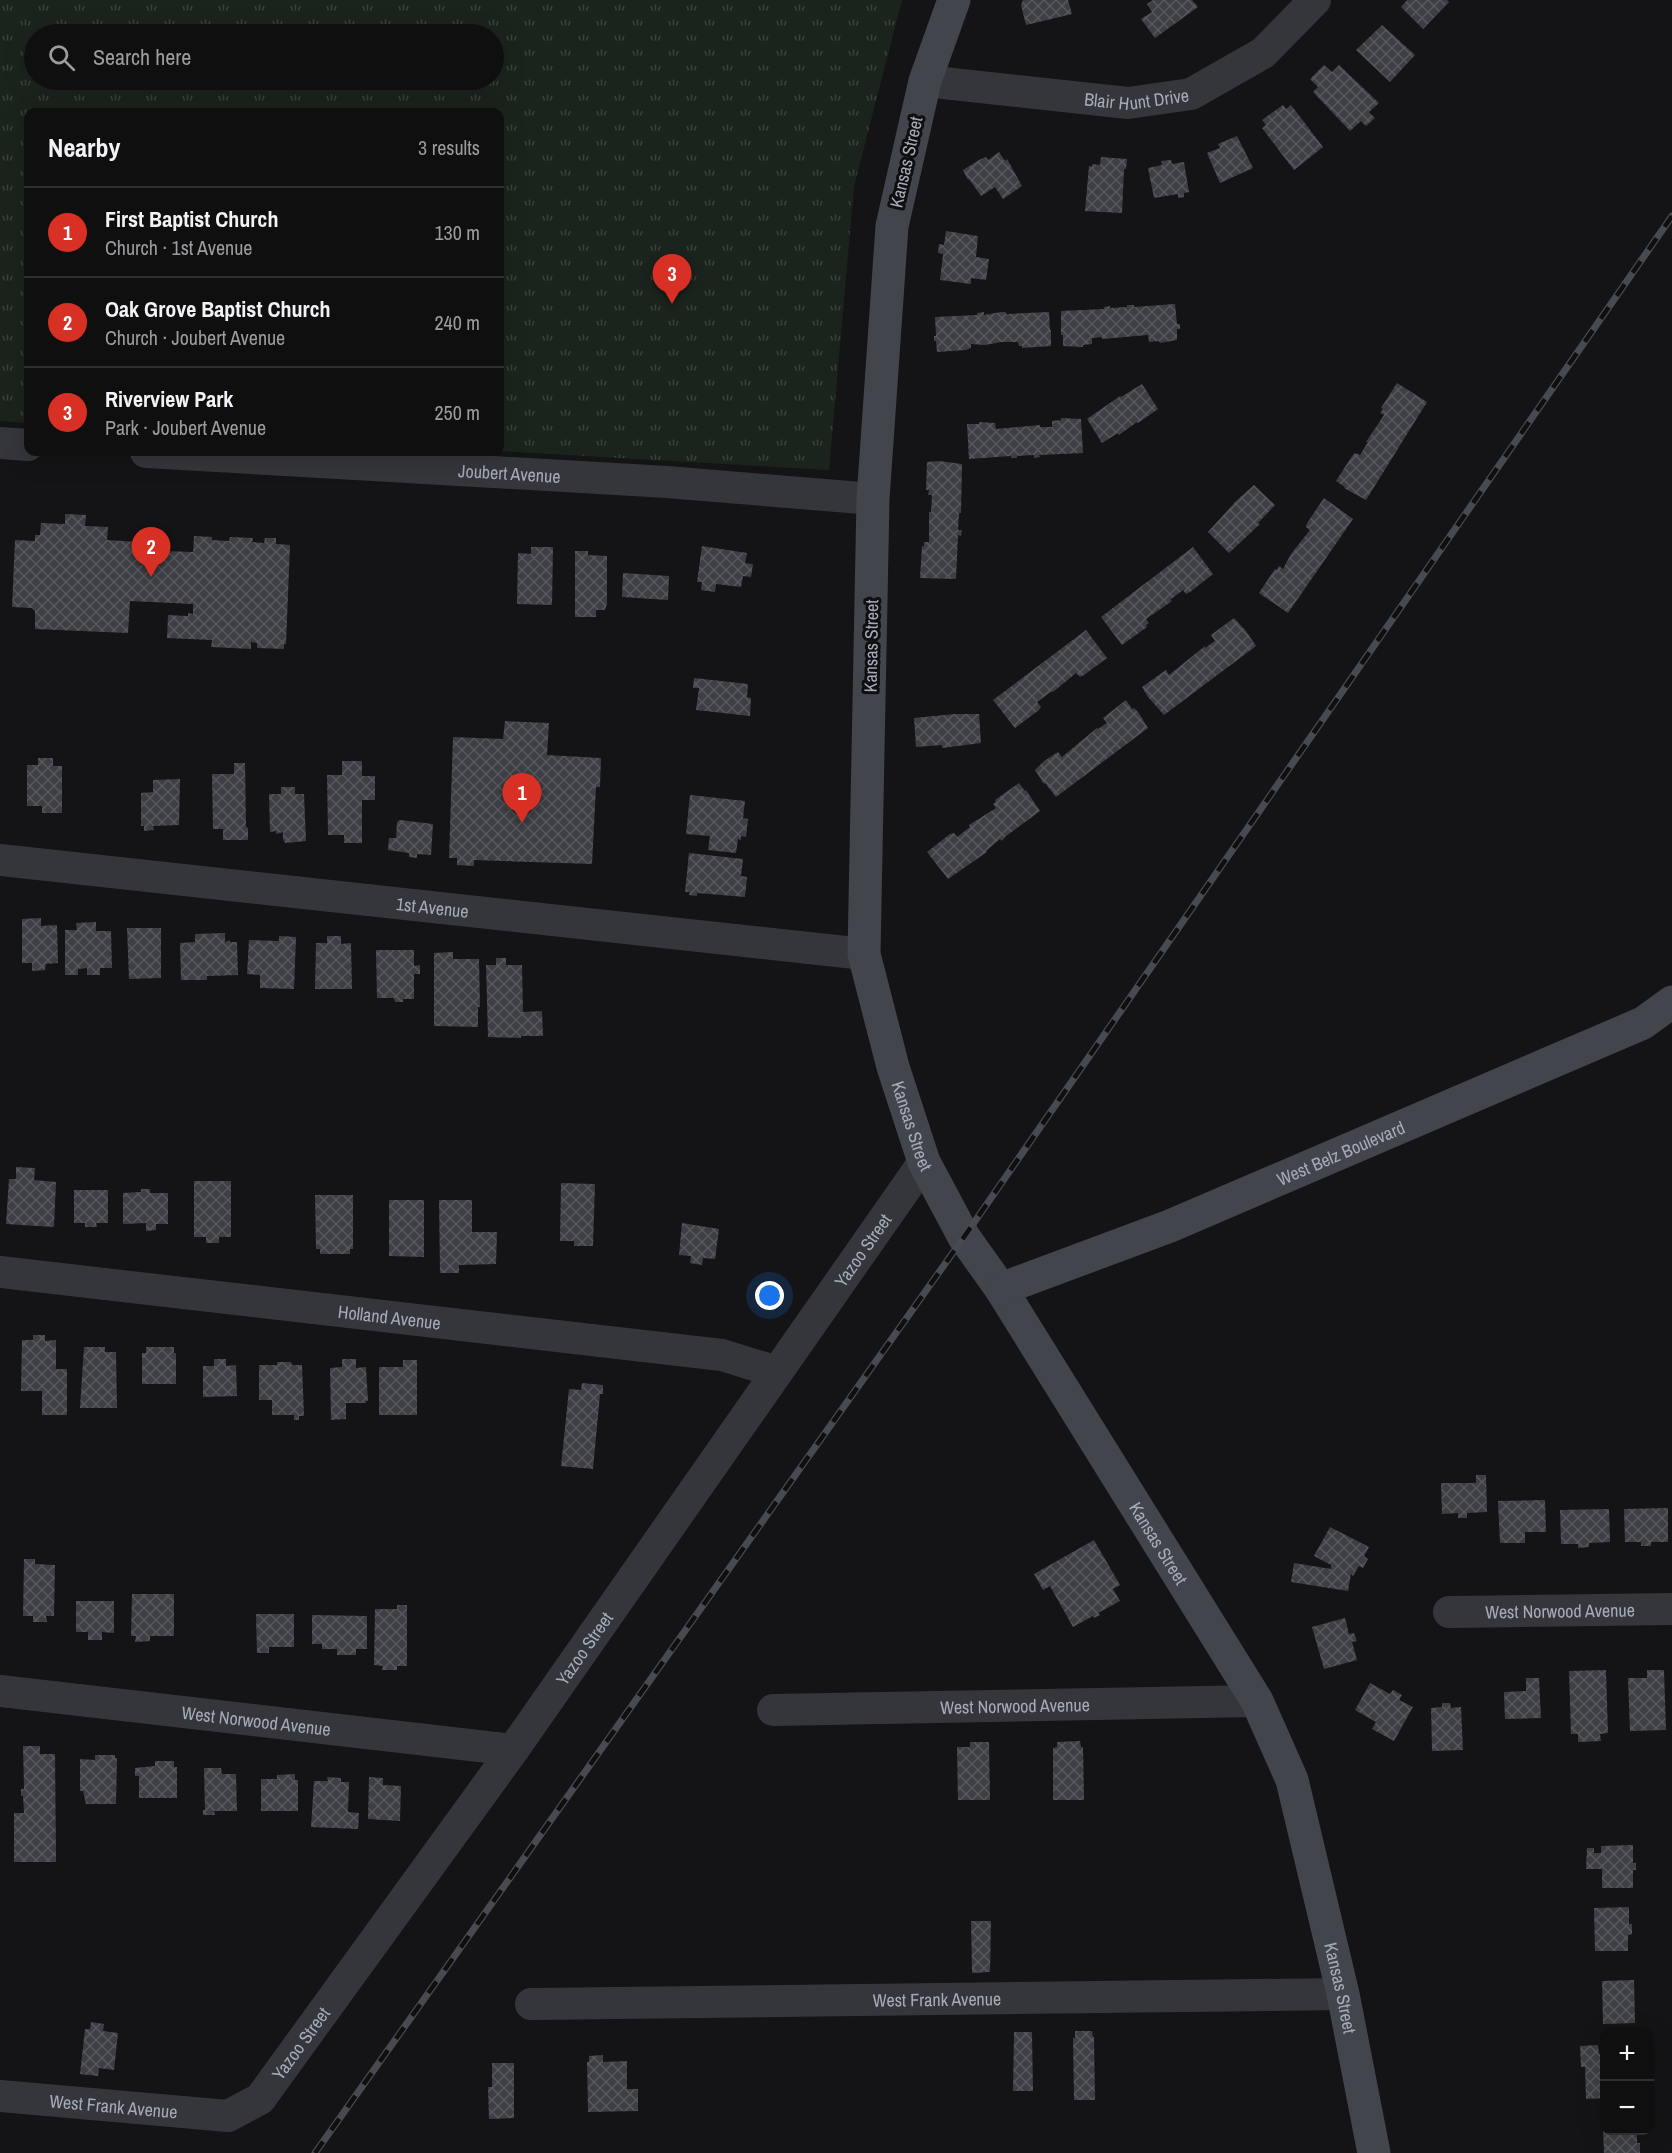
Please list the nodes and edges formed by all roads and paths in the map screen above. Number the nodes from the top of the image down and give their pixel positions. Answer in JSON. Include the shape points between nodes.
{"nodes":[{"id":1,"x":954,"y":0,"type":"edge"},
{"id":2,"x":1315,"y":0,"type":"edge"},
{"id":3,"x":924,"y":81,"type":"junction"},
{"id":4,"x":0,"y":443,"type":"edge"},
{"id":5,"x":24,"y":445,"type":"edge"},
{"id":6,"x":215,"y":456,"type":"edge"},
{"id":7,"x":873,"y":499,"type":"junction"},
{"id":8,"x":0,"y":860,"type":"edge"},
{"id":9,"x":864,"y":954,"type":"junction"},
{"id":10,"x":1672,"y":1002,"type":"edge"},
{"id":11,"x":924,"y":1162,"type":"junction"},
{"id":12,"x":0,"y":1272,"type":"edge"},
{"id":13,"x":1001,"y":1289,"type":"junction"},
{"id":14,"x":777,"y":1372,"type":"junction"},
{"id":15,"x":1672,"y":1609,"type":"edge"},
{"id":16,"x":1449,"y":1612,"type":"dead end"},
{"id":17,"x":0,"y":1691,"type":"edge"},
{"id":18,"x":1257,"y":1701,"type":"junction"},
{"id":19,"x":773,"y":1710,"type":"dead end"},
{"id":20,"x":513,"y":1750,"type":"junction"},
{"id":21,"x":1343,"y":1994,"type":"junction"},
{"id":22,"x":531,"y":2004,"type":"dead end"},
{"id":23,"x":0,"y":2096,"type":"edge"},
{"id":24,"x":228,"y":2116,"type":"joint"},
{"id":25,"x":1374,"y":2153,"type":"edge"}],
"edges":[{"from":1,"to":3,"type":"street","name":"Kansas Street"},
{"from":2,"to":3,"type":"street","name":"Blair Hunt Drive","via":[[1263,52],[1191,94],[1128,103]]},
{"from":3,"to":7,"type":"street","name":"Kansas Street","via":[[892,226]]},
{"from":4,"to":5,"type":"street"},
{"from":6,"to":7,"type":"street","name":"Joubert Avenue","via":[[667,482]]},
{"from":7,"to":9,"type":"street","name":"Kansas Street"},
{"from":8,"to":9,"type":"street","name":"1st Avenue"},
{"from":9,"to":11,"type":"street","name":"Kansas Street","via":[[893,1067]]},
{"from":10,"to":13,"type":"street","name":"West Belz Boulevard","via":[[1644,1023],[1170,1226]]},
{"from":11,"to":13,"type":"street","name":"Kansas Street","via":[[964,1237]]},
{"from":11,"to":14,"type":"street","name":"Yazoo Street"},
{"from":12,"to":14,"type":"street","name":"Holland Avenue","via":[[722,1355]]},
{"from":13,"to":18,"type":"street","name":"Kansas Street"},
{"from":14,"to":20,"type":"street","name":"Yazoo Street"},
{"from":15,"to":16,"type":"street","name":"West Norwood Avenue"},
{"from":17,"to":20,"type":"street","name":"West Norwood Avenue"},
{"from":18,"to":19,"type":"street","name":"West Norwood Avenue"},
{"from":18,"to":21,"type":"street","name":"Kansas Street","via":[[1292,1780]]},
{"from":20,"to":24,"type":"street","name":"Yazoo Street","via":[[260,2099]]},
{"from":21,"to":22,"type":"street","name":"West Frank Avenue"},
{"from":21,"to":25,"type":"street","name":"Kansas Street"},
{"from":23,"to":24,"type":"street","name":"West Frank Avenue"}]}
